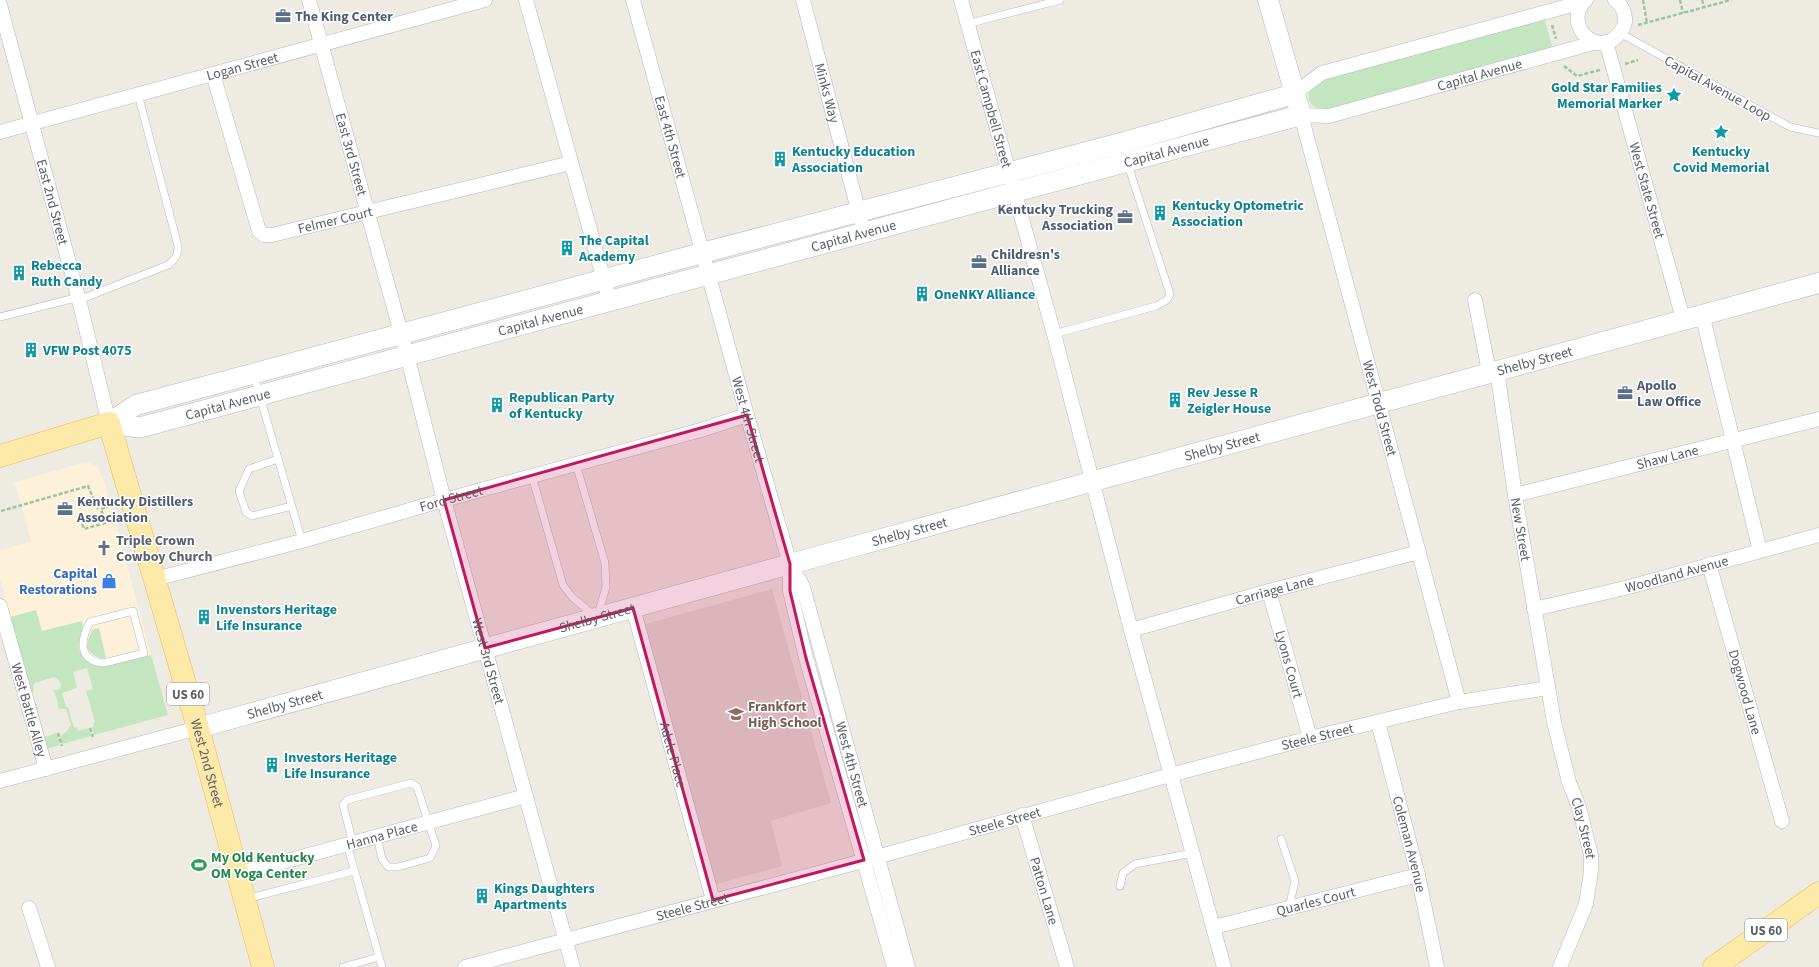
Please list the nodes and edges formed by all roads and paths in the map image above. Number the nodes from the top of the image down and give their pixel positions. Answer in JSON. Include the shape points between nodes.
{"nodes":[{"id":1,"x":309,"y":0,"type":"edge"},
{"id":2,"x":485,"y":0,"type":"edge"},
{"id":3,"x":526,"y":0,"type":"edge"},
{"id":4,"x":633,"y":0,"type":"edge"},
{"id":5,"x":803,"y":0,"type":"edge"},
{"id":6,"x":961,"y":0,"type":"edge"},
{"id":7,"x":1060,"y":0,"type":"edge"},
{"id":8,"x":1268,"y":0,"type":"edge"},
{"id":9,"x":1615,"y":0,"type":"edge"},
{"id":10,"x":1643,"y":0,"type":"edge"},
{"id":11,"x":1680,"y":0,"type":"edge"},
{"id":12,"x":1702,"y":0,"type":"edge"},
{"id":13,"x":1731,"y":0,"type":"edge"},
{"id":14,"x":1585,"y":1,"type":"edge"},
{"id":15,"x":0,"y":5,"type":"edge"},
{"id":16,"x":1704,"y":7,"type":"junction"},
{"id":17,"x":1683,"y":13,"type":"junction"},
{"id":18,"x":1655,"y":20,"type":"dead end"},
{"id":19,"x":1551,"y":21,"type":"dead end"},
{"id":20,"x":1647,"y":23,"type":"dead end"},
{"id":21,"x":968,"y":24,"type":"junction"},
{"id":22,"x":3,"y":31,"type":"edge"},
{"id":23,"x":1620,"y":33,"type":"junction"},
{"id":24,"x":1556,"y":41,"type":"dead end"},
{"id":25,"x":1601,"y":42,"type":"junction"},
{"id":26,"x":321,"y":44,"type":"junction"},
{"id":27,"x":1638,"y":60,"type":"dead end"},
{"id":28,"x":1562,"y":62,"type":"dead end"},
{"id":29,"x":1611,"y":65,"type":"junction"},
{"id":30,"x":213,"y":74,"type":"junction"},
{"id":31,"x":138,"y":94,"type":"junction"},
{"id":32,"x":1294,"y":94,"type":"junction"},
{"id":33,"x":1301,"y":115,"type":"junction"},
{"id":34,"x":32,"y":123,"type":"junction"},
{"id":35,"x":0,"y":132,"type":"edge"},
{"id":36,"x":1819,"y":133,"type":"edge"},
{"id":37,"x":1124,"y":152,"type":"junction"},
{"id":38,"x":571,"y":163,"type":"junction"},
{"id":39,"x":1012,"y":182,"type":"junction"},
{"id":40,"x":368,"y":212,"type":"junction"},
{"id":41,"x":859,"y":213,"type":"junction"},
{"id":42,"x":864,"y":232,"type":"junction"},
{"id":43,"x":702,"y":253,"type":"junction"},
{"id":44,"x":709,"y":275,"type":"junction"},
{"id":45,"x":604,"y":281,"type":"junction"},
{"id":46,"x":1819,"y":283,"type":"edge"},
{"id":47,"x":79,"y":299,"type":"junction"},
{"id":48,"x":1475,"y":300,"type":"dead end"},
{"id":49,"x":610,"y":302,"type":"junction"},
{"id":50,"x":1702,"y":314,"type":"junction"},
{"id":51,"x":0,"y":317,"type":"edge"},
{"id":52,"x":1683,"y":319,"type":"junction"},
{"id":53,"x":401,"y":334,"type":"junction"},
{"id":54,"x":1054,"y":334,"type":"junction"},
{"id":55,"x":407,"y":355,"type":"junction"},
{"id":56,"x":1493,"y":371,"type":"junction"},
{"id":57,"x":253,"y":373,"type":"junction"},
{"id":58,"x":260,"y":394,"type":"junction"},
{"id":59,"x":1378,"y":403,"type":"junction"},
{"id":60,"x":747,"y":415,"type":"junction"},
{"id":61,"x":1819,"y":419,"type":"edge"},
{"id":62,"x":109,"y":423,"type":"junction"},
{"id":63,"x":1733,"y":441,"type":"junction"},
{"id":64,"x":0,"y":456,"type":"edge"},
{"id":65,"x":278,"y":460,"type":"junction"},
{"id":66,"x":576,"y":464,"type":"junction"},
{"id":67,"x":532,"y":476,"type":"junction"},
{"id":68,"x":1093,"y":482,"type":"junction"},
{"id":69,"x":1515,"y":495,"type":"junction"},
{"id":70,"x":444,"y":500,"type":"junction"},
{"id":71,"x":113,"y":505,"type":"dead end"},
{"id":72,"x":292,"y":506,"type":"junction"},
{"id":73,"x":98,"y":510,"type":"junction"},
{"id":74,"x":2,"y":511,"type":"dead end"},
{"id":75,"x":82,"y":524,"type":"dead end"},
{"id":76,"x":1819,"y":535,"type":"edge"},
{"id":77,"x":302,"y":541,"type":"junction"},
{"id":78,"x":1760,"y":551,"type":"junction"},
{"id":79,"x":1419,"y":552,"type":"junction"},
{"id":80,"x":790,"y":564,"type":"junction"},
{"id":81,"x":1709,"y":564,"type":"junction"},
{"id":82,"x":154,"y":579,"type":"junction"},
{"id":83,"x":1269,"y":591,"type":"junction"},
{"id":84,"x":0,"y":606,"type":"edge"},
{"id":85,"x":633,"y":608,"type":"junction"},
{"id":86,"x":1534,"y":609,"type":"junction"},
{"id":87,"x":597,"y":618,"type":"junction"},
{"id":88,"x":136,"y":625,"type":"joint"},
{"id":89,"x":1131,"y":630,"type":"junction"},
{"id":90,"x":485,"y":648,"type":"junction"},
{"id":91,"x":1548,"y":688,"type":"junction"},
{"id":92,"x":1459,"y":702,"type":"junction"},
{"id":93,"x":1378,"y":722,"type":"junction"},
{"id":94,"x":90,"y":728,"type":"dead end"},
{"id":95,"x":198,"y":728,"type":"junction"},
{"id":96,"x":58,"y":733,"type":"dead end"},
{"id":97,"x":93,"y":737,"type":"dead end"},
{"id":98,"x":1310,"y":738,"type":"junction"},
{"id":99,"x":62,"y":746,"type":"dead end"},
{"id":100,"x":46,"y":769,"type":"junction"},
{"id":101,"x":1170,"y":775,"type":"junction"},
{"id":102,"x":0,"y":781,"type":"edge"},
{"id":103,"x":526,"y":796,"type":"junction"},
{"id":104,"x":1022,"y":815,"type":"junction"},
{"id":105,"x":1782,"y":821,"type":"dead end"},
{"id":106,"x":430,"y":822,"type":"junction"},
{"id":107,"x":377,"y":836,"type":"junction"},
{"id":108,"x":1281,"y":840,"type":"dead end"},
{"id":109,"x":350,"y":844,"type":"junction"},
{"id":110,"x":1193,"y":853,"type":"junction"},
{"id":111,"x":871,"y":858,"type":"junction"},
{"id":112,"x":354,"y":871,"type":"junction"},
{"id":113,"x":238,"y":874,"type":"junction"},
{"id":114,"x":1418,"y":875,"type":"junction"},
{"id":115,"x":1120,"y":886,"type":"dead end"},
{"id":116,"x":1819,"y":893,"type":"edge"},
{"id":117,"x":245,"y":900,"type":"junction"},
{"id":118,"x":713,"y":900,"type":"junction"},
{"id":119,"x":29,"y":908,"type":"dead end"},
{"id":120,"x":1289,"y":908,"type":"junction"},
{"id":121,"x":1214,"y":927,"type":"junction"},
{"id":122,"x":565,"y":939,"type":"junction"},
{"id":123,"x":379,"y":957,"type":"junction"},
{"id":124,"x":48,"y":967,"type":"edge"},
{"id":125,"x":263,"y":967,"type":"edge"},
{"id":126,"x":343,"y":967,"type":"edge"},
{"id":127,"x":382,"y":967,"type":"edge"},
{"id":128,"x":465,"y":967,"type":"edge"},
{"id":129,"x":573,"y":967,"type":"edge"},
{"id":130,"x":894,"y":967,"type":"edge"},
{"id":131,"x":908,"y":967,"type":"edge"},
{"id":132,"x":1067,"y":967,"type":"edge"},
{"id":133,"x":1224,"y":967,"type":"edge"},
{"id":134,"x":1437,"y":967,"type":"edge"},
{"id":135,"x":1560,"y":967,"type":"edge"},
{"id":136,"x":1714,"y":967,"type":"edge"}],
"edges":[{"from":1,"to":26,"type":"street","name":"East 3rd Street"},
{"from":2,"to":26,"type":"street","name":"Logan Street"},
{"from":3,"to":38,"type":"street"},
{"from":4,"to":43,"type":"street","name":"East 4th Street"},
{"from":5,"to":41,"type":"street","name":"Minks Way"},
{"from":6,"to":21,"type":"street","name":"East Campbell Street"},
{"from":7,"to":21,"type":"lane"},
{"from":8,"to":32,"type":"main road"},
{"from":9,"to":23,"type":"street","via":[[1624,15]]},
{"from":10,"to":20,"type":"path"},
{"from":11,"to":17,"type":"path"},
{"from":12,"to":16,"type":"path"},
{"from":13,"to":16,"type":"path"},
{"from":14,"to":25,"type":"street","name":"Capital Avenue","via":[[1577,15],[1577,23],[1584,36]]},
{"from":14,"to":32,"type":"street","name":"Capital Avenue","via":[[1322,73]]},
{"from":15,"to":22,"type":"street","name":"East 2nd Street"},
{"from":16,"to":17,"type":"path"},
{"from":17,"to":18,"type":"path"},
{"from":19,"to":24,"type":"path"},
{"from":21,"to":39,"type":"street","name":"East Campbell Street"},
{"from":22,"to":34,"type":"street","name":"East 2nd Street"},
{"from":23,"to":25,"type":"street","name":"Capital Avenue","via":[[1614,39]]},
{"from":23,"to":36,"type":"lane","name":"Capital Avenue Loop","via":[[1790,128]]},
{"from":25,"to":29,"type":"street","name":"West State Street"},
{"from":25,"to":33,"type":"street","name":"Capital Avenue","via":[[1329,116]]},
{"from":26,"to":30,"type":"street","name":"Logan Street"},
{"from":26,"to":40,"type":"street","name":"East 3rd Street"},
{"from":27,"to":29,"type":"path"},
{"from":28,"to":29,"type":"path","via":[[1565,68],[1577,76]]},
{"from":29,"to":52,"type":"street","name":"West State Street"},
{"from":30,"to":31,"type":"street","name":"Logan Street"},
{"from":30,"to":40,"type":"street","name":"Felmer Court","via":[[260,231],[264,235]]},
{"from":31,"to":34,"type":"street","name":"Logan Street"},
{"from":31,"to":47,"type":"lane","via":[[178,253],[175,260],[168,265]]},
{"from":32,"to":33,"type":"main road"},
{"from":32,"to":37,"type":"main road","name":"Capital Avenue"},
{"from":33,"to":37,"type":"main road","name":"Capital Avenue"},
{"from":33,"to":59,"type":"street","name":"West Todd Street"},
{"from":34,"to":35,"type":"street","name":"Logan Street"},
{"from":34,"to":47,"type":"street","name":"East 2nd Street"},
{"from":37,"to":39,"type":"main road","name":"Capital Avenue"},
{"from":37,"to":54,"type":"lane","via":[[1170,294],[1167,300],[1156,306]]},
{"from":38,"to":40,"type":"street","name":"Felmer Court"},
{"from":38,"to":45,"type":"street"},
{"from":39,"to":41,"type":"main road","name":"Capital Avenue"},
{"from":39,"to":42,"type":"main road","name":"Capital Avenue"},
{"from":39,"to":54,"type":"street","name":"East Campbell Street"},
{"from":40,"to":53,"type":"street","name":"East 3rd Street"},
{"from":41,"to":42,"type":"street","name":"Minks Way"},
{"from":41,"to":43,"type":"main road","name":"Capital Avenue"},
{"from":42,"to":44,"type":"main road","name":"Capital Avenue"},
{"from":43,"to":44,"type":"street","name":"East 4th Street"},
{"from":43,"to":45,"type":"main road","name":"Capital Avenue"},
{"from":44,"to":49,"type":"main road","name":"Capital Avenue"},
{"from":44,"to":60,"type":"street","name":"West 4th Street"},
{"from":45,"to":49,"type":"street"},
{"from":45,"to":53,"type":"main road","name":"Capital Avenue"},
{"from":46,"to":50,"type":"main road","name":"Shelby Street"},
{"from":47,"to":51,"type":"lane"},
{"from":47,"to":62,"type":"street","name":"East 2nd Street"},
{"from":48,"to":56,"type":"street","name":"New Street"},
{"from":49,"to":55,"type":"main road","name":"Capital Avenue"},
{"from":50,"to":52,"type":"main road","name":"Shelby Street"},
{"from":50,"to":63,"type":"street"},
{"from":52,"to":56,"type":"main road","name":"Shelby Street"},
{"from":53,"to":55,"type":"street","name":"East 3rd Street"},
{"from":53,"to":57,"type":"main road","name":"Capital Avenue"},
{"from":54,"to":68,"type":"street","name":"East Campbell Street"},
{"from":55,"to":58,"type":"main road","name":"Capital Avenue"},
{"from":55,"to":70,"type":"street","name":"West 3rd Street"},
{"from":56,"to":59,"type":"main road","name":"Shelby Street"},
{"from":56,"to":69,"type":"street","name":"New Street"},
{"from":57,"to":58,"type":"lane"},
{"from":57,"to":62,"type":"main road","name":"Capital Avenue","via":[[136,406]]},
{"from":58,"to":62,"type":"main road","name":"Capital Avenue","via":[[142,427]]},
{"from":58,"to":65,"type":"lane"},
{"from":59,"to":68,"type":"main road","name":"Shelby Street"},
{"from":59,"to":79,"type":"street","name":"West Todd Street"},
{"from":60,"to":66,"type":"street","name":"Ford Street"},
{"from":60,"to":80,"type":"street","name":"West 4th Street"},
{"from":61,"to":63,"type":"street","name":"Shaw Lane"},
{"from":62,"to":64,"type":"main road","name":"Capital Avenue"},
{"from":62,"to":82,"type":"main road","name":"West 2nd Street","number":"US 60"},
{"from":63,"to":69,"type":"street","name":"Shaw Lane"},
{"from":63,"to":78,"type":"street"},
{"from":65,"to":72,"type":"lane"},
{"from":65,"to":72,"type":"lane","via":[[249,469],[239,491],[246,512],[252,516]]},
{"from":66,"to":67,"type":"street","name":"Ford Street"},
{"from":66,"to":87,"type":"lane","via":[[605,564],[606,587]]},
{"from":67,"to":70,"type":"street","name":"Ford Street"},
{"from":67,"to":87,"type":"lane","via":[[563,585],[572,597]]},
{"from":68,"to":80,"type":"main road","name":"Shelby Street"},
{"from":68,"to":89,"type":"street","name":"East Campbell Street"},
{"from":69,"to":86,"type":"street","name":"New Street"},
{"from":70,"to":77,"type":"street","name":"Ford Street"},
{"from":70,"to":90,"type":"street","name":"West 3rd Street"},
{"from":71,"to":73,"type":"path"},
{"from":72,"to":77,"type":"lane"},
{"from":73,"to":74,"type":"path","via":[[88,486]]},
{"from":73,"to":75,"type":"path","via":[[105,523],[84,529]]},
{"from":76,"to":78,"type":"street","name":"Woodland Avenue"},
{"from":77,"to":82,"type":"street","name":"Ford Street"},
{"from":78,"to":81,"type":"street","name":"Woodland Avenue"},
{"from":79,"to":83,"type":"street","name":"Carriage Lane"},
{"from":79,"to":92,"type":"street","name":"West Todd Street"},
{"from":80,"to":85,"type":"main road","name":"Shelby Street"},
{"from":80,"to":111,"type":"street","name":"West 4th Street","via":[[790,591],[806,658]]},
{"from":81,"to":86,"type":"street","name":"Woodland Avenue","via":[[1625,588]]},
{"from":81,"to":105,"type":"street","name":"Dogwood Lane"},
{"from":82,"to":95,"type":"main road","name":"West 2nd Street","number":"US 60"},
{"from":83,"to":89,"type":"street","name":"Carriage Lane"},
{"from":83,"to":98,"type":"street","name":"Lyons Court"},
{"from":84,"to":100,"type":"street","name":"West Battle Alley"},
{"from":85,"to":87,"type":"main road","name":"Shelby Street"},
{"from":85,"to":118,"type":"street","name":"Adele Place"},
{"from":86,"to":91,"type":"street","name":"New Street"},
{"from":87,"to":90,"type":"main road","name":"Shelby Street"},
{"from":88,"to":88,"type":"lane","via":[[133,611],[90,622],[84,632],[82,649],[93,660],[104,663],[144,653]]},
{"from":89,"to":101,"type":"street","name":"East Campbell Street"},
{"from":90,"to":95,"type":"main road","name":"Shelby Street"},
{"from":90,"to":103,"type":"street","name":"West 3rd Street"},
{"from":91,"to":92,"type":"street","name":"Steele Street"},
{"from":91,"to":135,"type":"street","name":"Clay Street","via":[[1560,750],[1579,807],[1591,855],[1586,904]]},
{"from":92,"to":93,"type":"street","name":"Steele Street"},
{"from":93,"to":98,"type":"street","name":"Steele Street"},
{"from":93,"to":114,"type":"street","name":"Coleman Avenue"},
{"from":94,"to":97,"type":"path"},
{"from":95,"to":100,"type":"street","name":"Shelby Street"},
{"from":95,"to":113,"type":"main road","name":"West 2nd Street","number":"US 60"},
{"from":96,"to":99,"type":"path"},
{"from":98,"to":101,"type":"street","name":"Steele Street"},
{"from":100,"to":102,"type":"street","name":"Shelby Street"},
{"from":101,"to":104,"type":"street","name":"Steele Street"},
{"from":101,"to":110,"type":"street","name":"East Campbell Street"},
{"from":103,"to":106,"type":"street","name":"Hanna Place"},
{"from":103,"to":122,"type":"street","name":"West 3rd Street"},
{"from":104,"to":111,"type":"street","name":"Steele Street"},
{"from":104,"to":132,"type":"street","name":"Patton Lane"},
{"from":106,"to":107,"type":"street","name":"Hanna Place"},
{"from":106,"to":107,"type":"lane","via":[[436,846],[430,858],[398,867],[388,867],[382,859]]},
{"from":106,"to":109,"type":"lane","via":[[417,787],[411,783],[354,798],[347,800],[343,805]]},
{"from":107,"to":109,"type":"street","name":"Hanna Place"},
{"from":108,"to":120,"type":"lane","via":[[1295,881]]},
{"from":109,"to":112,"type":"lane"},
{"from":109,"to":113,"type":"street","name":"Hanna Place"},
{"from":110,"to":115,"type":"lane","via":[[1135,864],[1123,873]]},
{"from":110,"to":121,"type":"street","name":"East Campbell Street"},
{"from":111,"to":118,"type":"street","name":"Steele Street"},
{"from":111,"to":130,"type":"street","name":"West 4th Street"},
{"from":111,"to":131,"type":"street","name":"West 4th Street"},
{"from":112,"to":117,"type":"lane"},
{"from":112,"to":123,"type":"lane"},
{"from":113,"to":117,"type":"main road","name":"West 2nd Street","number":"US 60"},
{"from":114,"to":120,"type":"street","name":"Quarles Court"},
{"from":114,"to":134,"type":"street","name":"Coleman Avenue"},
{"from":116,"to":136,"type":"main road","number":"US 60"},
{"from":117,"to":125,"type":"main road","name":"West 2nd Street","number":"US 60"},
{"from":118,"to":122,"type":"street","name":"Steele Street"},
{"from":119,"to":124,"type":"street"},
{"from":120,"to":121,"type":"street","name":"Quarles Court"},
{"from":121,"to":133,"type":"street","name":"East Campbell Street"},
{"from":122,"to":128,"type":"street","name":"Steele Street"},
{"from":122,"to":129,"type":"street","name":"West 3rd Street"},
{"from":123,"to":126,"type":"lane"},
{"from":123,"to":127,"type":"lane"}]}
